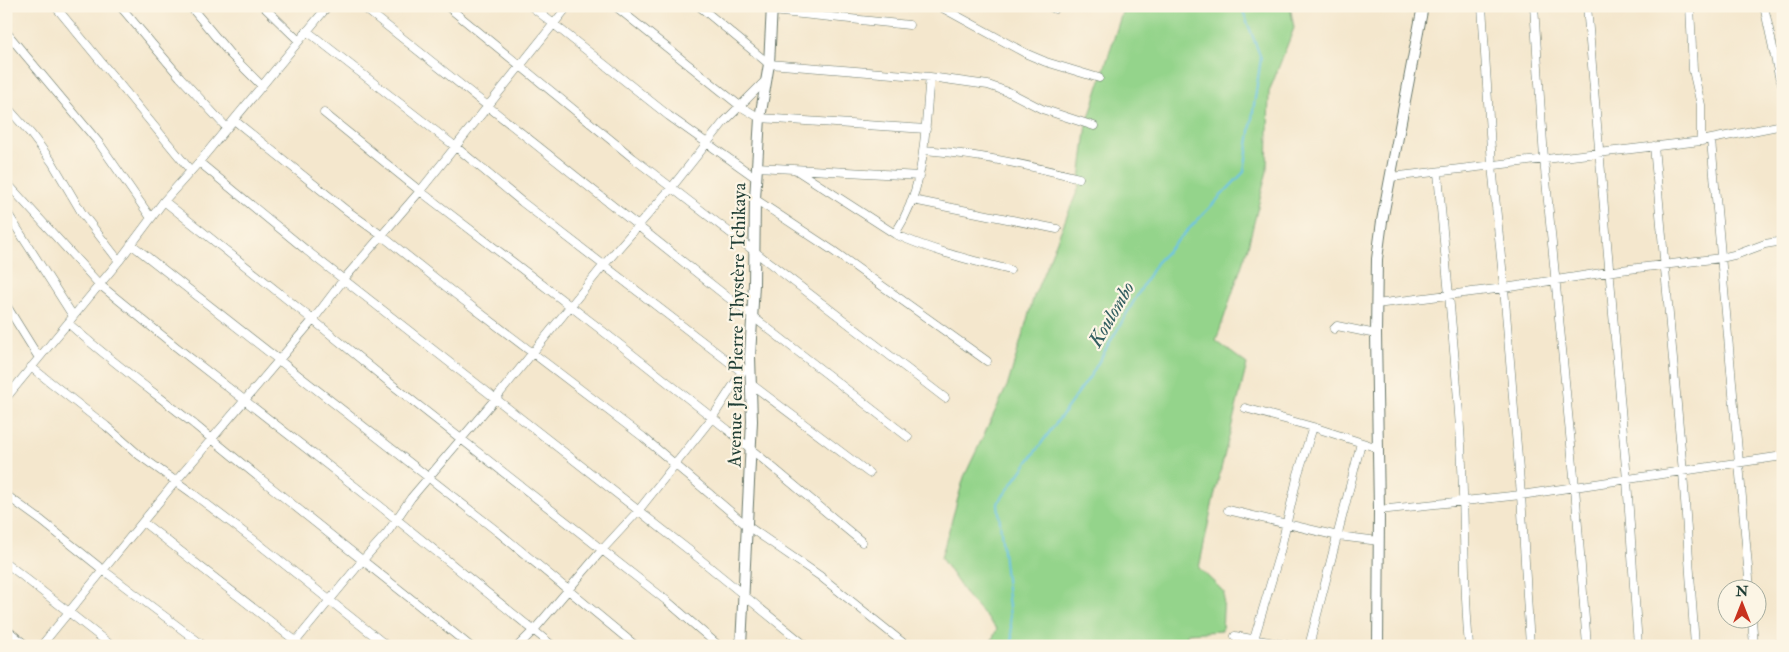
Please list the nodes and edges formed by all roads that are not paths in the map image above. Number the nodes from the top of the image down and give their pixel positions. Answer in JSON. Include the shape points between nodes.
{"nodes":[{"id":1,"x":55,"y":6,"type":"edge"},
{"id":2,"x":120,"y":6,"type":"edge"},
{"id":3,"x":190,"y":6,"type":"edge"},
{"id":4,"x":262,"y":6,"type":"edge"},
{"id":5,"x":328,"y":6,"type":"edge"},
{"id":6,"x":362,"y":6,"type":"edge"},
{"id":7,"x":447,"y":6,"type":"edge"},
{"id":8,"x":531,"y":6,"type":"edge"},
{"id":9,"x":568,"y":6,"type":"edge"},
{"id":10,"x":615,"y":6,"type":"edge"},
{"id":11,"x":699,"y":6,"type":"edge"},
{"id":12,"x":939,"y":6,"type":"edge"},
{"id":13,"x":1423,"y":6,"type":"edge"},
{"id":14,"x":1482,"y":6,"type":"edge"},
{"id":15,"x":1534,"y":6,"type":"edge"},
{"id":16,"x":1587,"y":6,"type":"edge"},
{"id":17,"x":1690,"y":6,"type":"edge"},
{"id":18,"x":1764,"y":6,"type":"edge"},
{"id":19,"x":772,"y":8,"type":"edge"},
{"id":20,"x":554,"y":25,"type":"junction"},
{"id":21,"x":909,"y":25,"type":"dead end"},
{"id":22,"x":307,"y":31,"type":"junction"},
{"id":23,"x":6,"y":32,"type":"edge"},
{"id":24,"x":299,"y":41,"type":"junction"},
{"id":25,"x":769,"y":64,"type":"junction"},
{"id":26,"x":520,"y":66,"type":"junction"},
{"id":27,"x":930,"y":77,"type":"junction"},
{"id":28,"x":1099,"y":78,"type":"dead end"},
{"id":29,"x":767,"y":79,"type":"junction"},
{"id":30,"x":262,"y":86,"type":"junction"},
{"id":31,"x":1783,"y":86,"type":"edge"},
{"id":32,"x":6,"y":106,"type":"edge"},
{"id":33,"x":488,"y":106,"type":"junction"},
{"id":34,"x":740,"y":106,"type":"junction"},
{"id":35,"x":324,"y":113,"type":"dead end"},
{"id":36,"x":760,"y":118,"type":"junction"},
{"id":37,"x":234,"y":120,"type":"junction"},
{"id":38,"x":1783,"y":125,"type":"edge"},
{"id":39,"x":1094,"y":126,"type":"dead end"},
{"id":40,"x":227,"y":128,"type":"junction"},
{"id":41,"x":926,"y":129,"type":"junction"},
{"id":42,"x":1711,"y":140,"type":"junction"},
{"id":43,"x":1701,"y":141,"type":"junction"},
{"id":44,"x":707,"y":143,"type":"junction"},
{"id":45,"x":1654,"y":146,"type":"junction"},
{"id":46,"x":456,"y":147,"type":"junction"},
{"id":47,"x":924,"y":150,"type":"junction"},
{"id":48,"x":1599,"y":152,"type":"junction"},
{"id":49,"x":1544,"y":159,"type":"junction"},
{"id":50,"x":199,"y":162,"type":"junction"},
{"id":51,"x":1492,"y":165,"type":"junction"},
{"id":52,"x":796,"y":170,"type":"junction"},
{"id":53,"x":191,"y":171,"type":"junction"},
{"id":54,"x":1438,"y":172,"type":"junction"},
{"id":55,"x":757,"y":173,"type":"junction"},
{"id":56,"x":920,"y":176,"type":"junction"},
{"id":57,"x":1391,"y":177,"type":"junction"},
{"id":58,"x":1079,"y":178,"type":"dead end"},
{"id":59,"x":6,"y":182,"type":"edge"},
{"id":60,"x":672,"y":187,"type":"junction"},
{"id":61,"x":420,"y":192,"type":"junction"},
{"id":62,"x":755,"y":199,"type":"junction"},
{"id":63,"x":913,"y":200,"type":"junction"},
{"id":64,"x":164,"y":201,"type":"junction"},
{"id":65,"x":6,"y":211,"type":"edge"},
{"id":66,"x":151,"y":218,"type":"junction"},
{"id":67,"x":638,"y":226,"type":"junction"},
{"id":68,"x":1057,"y":229,"type":"dead end"},
{"id":69,"x":895,"y":234,"type":"junction"},
{"id":70,"x":381,"y":235,"type":"junction"},
{"id":71,"x":1783,"y":241,"type":"edge"},
{"id":72,"x":130,"y":244,"type":"junction"},
{"id":73,"x":753,"y":251,"type":"junction"},
{"id":74,"x":1721,"y":258,"type":"junction"},
{"id":75,"x":119,"y":261,"type":"junction"},
{"id":76,"x":1665,"y":264,"type":"junction"},
{"id":77,"x":603,"y":266,"type":"junction"},
{"id":78,"x":1010,"y":270,"type":"dead end"},
{"id":79,"x":1609,"y":272,"type":"junction"},
{"id":80,"x":344,"y":279,"type":"junction"},
{"id":81,"x":1557,"y":280,"type":"junction"},
{"id":82,"x":99,"y":284,"type":"junction"},
{"id":83,"x":1504,"y":288,"type":"junction"},
{"id":84,"x":1450,"y":295,"type":"junction"},
{"id":85,"x":1376,"y":304,"type":"junction"},
{"id":86,"x":6,"y":305,"type":"edge"},
{"id":87,"x":570,"y":307,"type":"junction"},
{"id":88,"x":753,"y":316,"type":"junction"},
{"id":89,"x":70,"y":320,"type":"junction"},
{"id":90,"x":313,"y":320,"type":"junction"},
{"id":91,"x":1334,"y":329,"type":"dead end"},
{"id":92,"x":1376,"y":334,"type":"junction"},
{"id":93,"x":532,"y":353,"type":"junction"},
{"id":94,"x":750,"y":357,"type":"junction"},
{"id":95,"x":39,"y":358,"type":"junction"},
{"id":96,"x":278,"y":361,"type":"junction"},
{"id":97,"x":987,"y":362,"type":"dead end"},
{"id":98,"x":31,"y":367,"type":"junction"},
{"id":99,"x":742,"y":372,"type":"junction"},
{"id":100,"x":751,"y":384,"type":"junction"},
{"id":101,"x":6,"y":398,"type":"edge"},
{"id":102,"x":496,"y":398,"type":"junction"},
{"id":103,"x":945,"y":398,"type":"dead end"},
{"id":104,"x":244,"y":401,"type":"junction"},
{"id":105,"x":1245,"y":408,"type":"dead end"},
{"id":106,"x":712,"y":418,"type":"junction"},
{"id":107,"x":1313,"y":426,"type":"junction"},
{"id":108,"x":908,"y":437,"type":"dead end"},
{"id":109,"x":461,"y":438,"type":"junction"},
{"id":110,"x":211,"y":440,"type":"junction"},
{"id":111,"x":1362,"y":443,"type":"junction"},
{"id":112,"x":751,"y":448,"type":"junction"},
{"id":113,"x":1378,"y":448,"type":"junction"},
{"id":114,"x":1783,"y":456,"type":"edge"},
{"id":115,"x":1739,"y":463,"type":"junction"},
{"id":116,"x":675,"y":465,"type":"junction"},
{"id":117,"x":1682,"y":472,"type":"junction"},
{"id":118,"x":869,"y":473,"type":"dead end"},
{"id":119,"x":428,"y":478,"type":"junction"},
{"id":120,"x":1627,"y":480,"type":"junction"},
{"id":121,"x":176,"y":481,"type":"junction"},
{"id":122,"x":1575,"y":487,"type":"junction"},
{"id":123,"x":1521,"y":494,"type":"junction"},
{"id":124,"x":6,"y":495,"type":"edge"},
{"id":125,"x":1462,"y":501,"type":"junction"},
{"id":126,"x":1228,"y":510,"type":"dead end"},
{"id":127,"x":1379,"y":510,"type":"junction"},
{"id":128,"x":638,"y":511,"type":"junction"},
{"id":129,"x":396,"y":520,"type":"junction"},
{"id":130,"x":143,"y":522,"type":"junction"},
{"id":131,"x":746,"y":525,"type":"junction"},
{"id":132,"x":1287,"y":525,"type":"junction"},
{"id":133,"x":1338,"y":536,"type":"junction"},
{"id":134,"x":1379,"y":541,"type":"junction"},
{"id":135,"x":862,"y":542,"type":"dead end"},
{"id":136,"x":602,"y":550,"type":"junction"},
{"id":137,"x":362,"y":561,"type":"junction"},
{"id":138,"x":6,"y":563,"type":"edge"},
{"id":139,"x":103,"y":570,"type":"junction"},
{"id":140,"x":1749,"y":580,"type":"edge"},
{"id":141,"x":569,"y":590,"type":"junction"},
{"id":142,"x":742,"y":593,"type":"junction"},
{"id":143,"x":329,"y":600,"type":"junction"},
{"id":144,"x":69,"y":612,"type":"junction"},
{"id":145,"x":6,"y":629,"type":"edge"},
{"id":146,"x":534,"y":630,"type":"junction"},
{"id":147,"x":1753,"y":630,"type":"edge"},
{"id":148,"x":1235,"y":636,"type":"dead end"},
{"id":149,"x":1253,"y":642,"type":"edge"},
{"id":150,"x":1783,"y":643,"type":"edge"},
{"id":151,"x":297,"y":644,"type":"edge"},
{"id":152,"x":27,"y":646,"type":"edge"},
{"id":153,"x":41,"y":646,"type":"edge"},
{"id":154,"x":112,"y":646,"type":"edge"},
{"id":155,"x":204,"y":646,"type":"edge"},
{"id":156,"x":387,"y":646,"type":"edge"},
{"id":157,"x":470,"y":646,"type":"edge"},
{"id":158,"x":518,"y":646,"type":"edge"},
{"id":159,"x":553,"y":646,"type":"edge"},
{"id":160,"x":636,"y":646,"type":"edge"},
{"id":161,"x":719,"y":646,"type":"edge"},
{"id":162,"x":741,"y":646,"type":"edge"},
{"id":163,"x":806,"y":646,"type":"edge"},
{"id":164,"x":907,"y":646,"type":"edge"},
{"id":165,"x":1292,"y":646,"type":"edge"},
{"id":166,"x":1309,"y":646,"type":"edge"},
{"id":167,"x":1378,"y":646,"type":"edge"},
{"id":168,"x":1469,"y":646,"type":"edge"},
{"id":169,"x":1530,"y":646,"type":"edge"},
{"id":170,"x":1587,"y":646,"type":"edge"},
{"id":171,"x":1638,"y":646,"type":"edge"},
{"id":172,"x":1694,"y":646,"type":"edge"},
{"id":173,"x":1754,"y":646,"type":"edge"},
{"id":174,"x":1769,"y":646,"type":"edge"}],
"edges":[{"from":1,"to":53,"type":"street"},
{"from":2,"to":40,"type":"street"},
{"from":3,"to":30,"type":"street"},
{"from":4,"to":24,"type":"street"},
{"from":5,"to":22,"type":"street"},
{"from":6,"to":33,"type":"street"},
{"from":7,"to":26,"type":"street"},
{"from":8,"to":20,"type":"street"},
{"from":9,"to":20,"type":"street"},
{"from":10,"to":34,"type":"street"},
{"from":11,"to":25,"type":"street"},
{"from":12,"to":28,"type":"street","via":[[1027,54]]},
{"from":13,"to":57,"type":"street"},
{"from":14,"to":51,"type":"street"},
{"from":15,"to":49,"type":"street"},
{"from":16,"to":48,"type":"street"},
{"from":17,"to":43,"type":"street","via":[[1693,70],[1701,105]]},
{"from":18,"to":31,"type":"street"},
{"from":19,"to":21,"type":"street"},
{"from":19,"to":25,"type":"street","name":"Avenue Jean Pierre Thystère Tchikaya"},
{"from":20,"to":26,"type":"street"},
{"from":20,"to":44,"type":"street"},
{"from":22,"to":24,"type":"street"},
{"from":22,"to":46,"type":"street"},
{"from":23,"to":66,"type":"street","via":[[99,143]]},
{"from":24,"to":30,"type":"street"},
{"from":25,"to":27,"type":"street"},
{"from":25,"to":29,"type":"street","name":"Avenue Jean Pierre Thystère Tchikaya"},
{"from":26,"to":33,"type":"street"},
{"from":26,"to":60,"type":"street"},
{"from":27,"to":39,"type":"street","via":[[998,88],[1042,109]]},
{"from":27,"to":41,"type":"street"},
{"from":29,"to":34,"type":"street"},
{"from":29,"to":36,"type":"street","name":"Avenue Jean Pierre Thystère Tchikaya"},
{"from":30,"to":37,"type":"street"},
{"from":32,"to":75,"type":"street","via":[[52,162],[82,213]]},
{"from":33,"to":46,"type":"street"},
{"from":33,"to":67,"type":"street"},
{"from":34,"to":36,"type":"street"},
{"from":34,"to":44,"type":"street"},
{"from":35,"to":61,"type":"street"},
{"from":36,"to":41,"type":"street"},
{"from":36,"to":55,"type":"street","name":"Avenue Jean Pierre Thystère Tchikaya"},
{"from":37,"to":40,"type":"street"},
{"from":37,"to":70,"type":"street"},
{"from":38,"to":42,"type":"street"},
{"from":40,"to":50,"type":"street"},
{"from":41,"to":47,"type":"street"},
{"from":42,"to":43,"type":"street"},
{"from":42,"to":74,"type":"street"},
{"from":43,"to":45,"type":"street"},
{"from":44,"to":55,"type":"street"},
{"from":44,"to":60,"type":"street"},
{"from":45,"to":48,"type":"street"},
{"from":45,"to":76,"type":"street"},
{"from":46,"to":61,"type":"street"},
{"from":46,"to":77,"type":"street"},
{"from":47,"to":56,"type":"street"},
{"from":47,"to":58,"type":"street","via":[[975,155]]},
{"from":48,"to":49,"type":"street"},
{"from":48,"to":79,"type":"street"},
{"from":49,"to":51,"type":"street"},
{"from":49,"to":81,"type":"street"},
{"from":50,"to":53,"type":"street"},
{"from":50,"to":80,"type":"street"},
{"from":51,"to":54,"type":"street"},
{"from":51,"to":83,"type":"street"},
{"from":52,"to":55,"type":"street"},
{"from":52,"to":56,"type":"street"},
{"from":52,"to":69,"type":"street"},
{"from":53,"to":64,"type":"street"},
{"from":54,"to":57,"type":"street"},
{"from":54,"to":84,"type":"street"},
{"from":55,"to":62,"type":"street","name":"Avenue Jean Pierre Thystère Tchikaya"},
{"from":56,"to":63,"type":"street"},
{"from":57,"to":85,"type":"street","via":[[1377,259]]},
{"from":59,"to":82,"type":"street"},
{"from":60,"to":67,"type":"street"},
{"from":60,"to":73,"type":"street"},
{"from":61,"to":70,"type":"street"},
{"from":61,"to":87,"type":"street"},
{"from":62,"to":73,"type":"street","name":"Avenue Jean Pierre Thystère Tchikaya"},
{"from":62,"to":97,"type":"street","via":[[832,250]]},
{"from":63,"to":68,"type":"street"},
{"from":63,"to":69,"type":"street"},
{"from":64,"to":66,"type":"street"},
{"from":64,"to":90,"type":"street"},
{"from":65,"to":89,"type":"street"},
{"from":66,"to":72,"type":"street"},
{"from":67,"to":77,"type":"street"},
{"from":67,"to":88,"type":"street"},
{"from":69,"to":78,"type":"street","via":[[934,250]]},
{"from":70,"to":80,"type":"street"},
{"from":70,"to":93,"type":"street"},
{"from":71,"to":74,"type":"street"},
{"from":72,"to":75,"type":"street"},
{"from":72,"to":96,"type":"street"},
{"from":73,"to":88,"type":"street","name":"Avenue Jean Pierre Thystère Tchikaya"},
{"from":73,"to":103,"type":"street"},
{"from":74,"to":76,"type":"street"},
{"from":74,"to":115,"type":"street"},
{"from":75,"to":82,"type":"street"},
{"from":76,"to":79,"type":"street"},
{"from":76,"to":117,"type":"street"},
{"from":77,"to":87,"type":"street"},
{"from":77,"to":99,"type":"street"},
{"from":79,"to":81,"type":"street"},
{"from":79,"to":120,"type":"street"},
{"from":80,"to":90,"type":"street"},
{"from":80,"to":102,"type":"street"},
{"from":81,"to":83,"type":"street"},
{"from":81,"to":122,"type":"street"},
{"from":82,"to":89,"type":"street"},
{"from":82,"to":104,"type":"street"},
{"from":83,"to":84,"type":"street"},
{"from":83,"to":123,"type":"street"},
{"from":84,"to":85,"type":"street"},
{"from":84,"to":125,"type":"street"},
{"from":85,"to":92,"type":"street"},
{"from":86,"to":95,"type":"street"},
{"from":87,"to":93,"type":"street"},
{"from":87,"to":106,"type":"street"},
{"from":88,"to":94,"type":"street","name":"Avenue Jean Pierre Thystère Tchikaya"},
{"from":88,"to":108,"type":"street"},
{"from":89,"to":95,"type":"street"},
{"from":89,"to":110,"type":"street","via":[[100,352]]},
{"from":90,"to":96,"type":"street"},
{"from":90,"to":109,"type":"street"},
{"from":91,"to":92,"type":"street","via":[[1338,326]]},
{"from":92,"to":113,"type":"street"},
{"from":93,"to":102,"type":"street"},
{"from":93,"to":116,"type":"street"},
{"from":94,"to":99,"type":"street"},
{"from":94,"to":100,"type":"street","name":"Avenue Jean Pierre Thystère Tchikaya"},
{"from":95,"to":98,"type":"street"},
{"from":96,"to":104,"type":"street"},
{"from":96,"to":119,"type":"street"},
{"from":98,"to":101,"type":"street"},
{"from":98,"to":121,"type":"street"},
{"from":99,"to":106,"type":"street"},
{"from":100,"to":112,"type":"street","name":"Avenue Jean Pierre Thystère Tchikaya"},
{"from":100,"to":118,"type":"street"},
{"from":102,"to":109,"type":"street"},
{"from":102,"to":128,"type":"street"},
{"from":104,"to":110,"type":"street"},
{"from":104,"to":129,"type":"street"},
{"from":105,"to":107,"type":"street"},
{"from":106,"to":112,"type":"street"},
{"from":106,"to":116,"type":"street"},
{"from":107,"to":111,"type":"street"},
{"from":107,"to":132,"type":"street"},
{"from":109,"to":119,"type":"street"},
{"from":109,"to":136,"type":"street"},
{"from":110,"to":121,"type":"street"},
{"from":110,"to":137,"type":"street"},
{"from":111,"to":113,"type":"street"},
{"from":111,"to":133,"type":"street"},
{"from":112,"to":131,"type":"street","name":"Avenue Jean Pierre Thystère Tchikaya"},
{"from":112,"to":135,"type":"street"},
{"from":113,"to":127,"type":"street"},
{"from":114,"to":115,"type":"street"},
{"from":115,"to":117,"type":"street"},
{"from":115,"to":140,"type":"street"},
{"from":116,"to":128,"type":"street"},
{"from":116,"to":131,"type":"street"},
{"from":117,"to":120,"type":"street"},
{"from":117,"to":172,"type":"street"},
{"from":119,"to":129,"type":"street"},
{"from":119,"to":141,"type":"street"},
{"from":120,"to":122,"type":"street"},
{"from":120,"to":171,"type":"street"},
{"from":121,"to":130,"type":"street"},
{"from":121,"to":143,"type":"street"},
{"from":122,"to":123,"type":"street"},
{"from":122,"to":170,"type":"street"},
{"from":123,"to":125,"type":"street"},
{"from":123,"to":169,"type":"street"},
{"from":124,"to":139,"type":"street"},
{"from":125,"to":127,"type":"street"},
{"from":125,"to":168,"type":"street"},
{"from":126,"to":132,"type":"street"},
{"from":127,"to":134,"type":"street"},
{"from":128,"to":136,"type":"street"},
{"from":128,"to":142,"type":"street"},
{"from":129,"to":137,"type":"street"},
{"from":129,"to":146,"type":"street"},
{"from":130,"to":139,"type":"street"},
{"from":130,"to":151,"type":"street"},
{"from":131,"to":142,"type":"street","name":"Avenue Jean Pierre Thystère Tchikaya"},
{"from":131,"to":164,"type":"street","via":[[820,576]]},
{"from":132,"to":133,"type":"street"},
{"from":132,"to":149,"type":"street"},
{"from":133,"to":134,"type":"street"},
{"from":133,"to":166,"type":"street"},
{"from":134,"to":167,"type":"street"},
{"from":136,"to":141,"type":"street"},
{"from":136,"to":161,"type":"street"},
{"from":137,"to":143,"type":"street"},
{"from":137,"to":157,"type":"street"},
{"from":138,"to":144,"type":"street"},
{"from":139,"to":144,"type":"street"},
{"from":139,"to":155,"type":"street"},
{"from":141,"to":146,"type":"street"},
{"from":141,"to":160,"type":"street"},
{"from":142,"to":162,"type":"street","name":"Avenue Jean Pierre Thystère Tchikaya"},
{"from":142,"to":163,"type":"street"},
{"from":143,"to":151,"type":"street"},
{"from":143,"to":156,"type":"street"},
{"from":144,"to":153,"type":"street"},
{"from":144,"to":154,"type":"street"},
{"from":145,"to":152,"type":"street"},
{"from":146,"to":158,"type":"street"},
{"from":146,"to":159,"type":"street"},
{"from":147,"to":173,"type":"street"},
{"from":148,"to":149,"type":"street"},
{"from":149,"to":165,"type":"street"},
{"from":150,"to":174,"type":"street"}]}
